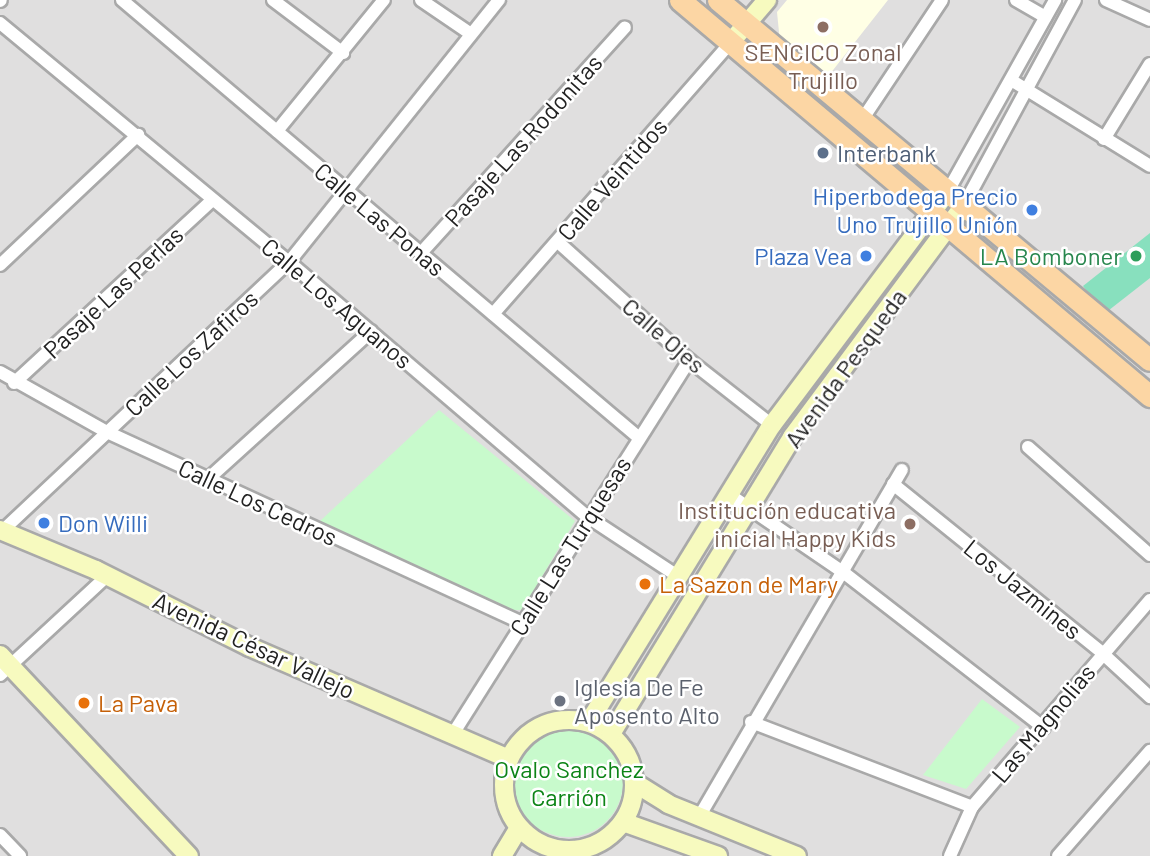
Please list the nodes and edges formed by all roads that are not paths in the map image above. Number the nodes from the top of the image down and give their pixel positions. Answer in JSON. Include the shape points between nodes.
{"nodes":[{"id":1,"x":122,"y":0,"type":"edge"},
{"id":2,"x":274,"y":0,"type":"edge"},
{"id":3,"x":384,"y":0,"type":"edge"},
{"id":4,"x":421,"y":0,"type":"edge"},
{"id":5,"x":499,"y":0,"type":"edge"},
{"id":6,"x":680,"y":0,"type":"edge"},
{"id":7,"x":718,"y":0,"type":"edge"},
{"id":8,"x":942,"y":0,"type":"edge"},
{"id":9,"x":1016,"y":0,"type":"edge"},
{"id":10,"x":1055,"y":0,"type":"edge"},
{"id":11,"x":1075,"y":0,"type":"edge"},
{"id":12,"x":1106,"y":0,"type":"edge"},
{"id":13,"x":766,"y":2,"type":"edge"},
{"id":14,"x":1046,"y":17,"type":"junction"},
{"id":15,"x":1150,"y":20,"type":"edge"},
{"id":16,"x":0,"y":23,"type":"edge"},
{"id":17,"x":747,"y":24,"type":"junction"},
{"id":18,"x":625,"y":27,"type":"dead end"},
{"id":19,"x":471,"y":34,"type":"junction"},
{"id":20,"x":730,"y":43,"type":"junction"},
{"id":21,"x":769,"y":43,"type":"junction"},
{"id":22,"x":343,"y":52,"type":"junction"},
{"id":23,"x":1150,"y":64,"type":"edge"},
{"id":24,"x":1011,"y":80,"type":"junction"},
{"id":25,"x":1027,"y":90,"type":"junction"},
{"id":26,"x":862,"y":120,"type":"junction"},
{"id":27,"x":277,"y":131,"type":"junction"},
{"id":28,"x":138,"y":135,"type":"junction"},
{"id":29,"x":1104,"y":139,"type":"junction"},
{"id":30,"x":1150,"y":166,"type":"edge"},
{"id":31,"x":347,"y":190,"type":"junction"},
{"id":32,"x":956,"y":198,"type":"junction"},
{"id":33,"x":212,"y":200,"type":"junction"},
{"id":34,"x":931,"y":212,"type":"junction"},
{"id":35,"x":949,"y":227,"type":"junction"},
{"id":36,"x":558,"y":242,"type":"junction"},
{"id":37,"x":421,"y":253,"type":"junction"},
{"id":38,"x":2,"y":259,"type":"edge"},
{"id":39,"x":289,"y":261,"type":"junction"},
{"id":40,"x":493,"y":314,"type":"junction"},
{"id":41,"x":848,"y":319,"type":"junction"},
{"id":42,"x":371,"y":331,"type":"junction"},
{"id":43,"x":867,"y":334,"type":"junction"},
{"id":44,"x":1123,"y":338,"type":"junction"},
{"id":45,"x":1105,"y":359,"type":"junction"},
{"id":46,"x":689,"y":360,"type":"junction"},
{"id":47,"x":1150,"y":360,"type":"edge"},
{"id":48,"x":0,"y":372,"type":"edge"},
{"id":49,"x":14,"y":383,"type":"junction"},
{"id":50,"x":1150,"y":396,"type":"edge"},
{"id":51,"x":772,"y":425,"type":"junction"},
{"id":52,"x":107,"y":432,"type":"junction"},
{"id":53,"x":638,"y":437,"type":"junction"},
{"id":54,"x":1028,"y":447,"type":"dead end"},
{"id":55,"x":902,"y":470,"type":"dead end"},
{"id":56,"x":208,"y":479,"type":"junction"},
{"id":57,"x":893,"y":484,"type":"junction"},
{"id":58,"x":730,"y":495,"type":"junction"},
{"id":59,"x":751,"y":510,"type":"junction"},
{"id":60,"x":588,"y":517,"type":"junction"},
{"id":61,"x":1,"y":532,"type":"edge"},
{"id":62,"x":1150,"y":555,"type":"edge"},
{"id":63,"x":843,"y":572,"type":"junction"},
{"id":64,"x":107,"y":576,"type":"junction"},
{"id":65,"x":679,"y":577,"type":"junction"},
{"id":66,"x":1150,"y":600,"type":"edge"},
{"id":67,"x":522,"y":624,"type":"junction"},
{"id":68,"x":1101,"y":652,"type":"junction"},
{"id":69,"x":3,"y":666,"type":"edge"},
{"id":70,"x":1150,"y":697,"type":"edge"},
{"id":71,"x":589,"y":722,"type":"junction"},
{"id":72,"x":751,"y":722,"type":"junction"},
{"id":73,"x":1044,"y":728,"type":"junction"},
{"id":74,"x":453,"y":734,"type":"junction"},
{"id":75,"x":611,"y":734,"type":"junction"},
{"id":76,"x":1150,"y":751,"type":"edge"},
{"id":77,"x":509,"y":759,"type":"junction"},
{"id":78,"x":635,"y":783,"type":"junction"},
{"id":79,"x":972,"y":807,"type":"junction"},
{"id":80,"x":699,"y":817,"type":"junction"},
{"id":81,"x":623,"y":822,"type":"junction"},
{"id":82,"x":519,"y":828,"type":"junction"},
{"id":83,"x":0,"y":835,"type":"edge"},
{"id":84,"x":606,"y":849,"type":"edge"},
{"id":85,"x":544,"y":852,"type":"edge"},
{"id":86,"x":20,"y":856,"type":"edge"},
{"id":87,"x":190,"y":856,"type":"edge"},
{"id":88,"x":502,"y":856,"type":"edge"},
{"id":89,"x":718,"y":856,"type":"edge"},
{"id":90,"x":797,"y":856,"type":"edge"},
{"id":91,"x":950,"y":856,"type":"edge"},
{"id":92,"x":1058,"y":856,"type":"edge"}],
"edges":[{"from":1,"to":27,"type":"street","name":"Calle Las Ponas"},
{"from":2,"to":22,"type":"street"},
{"from":3,"to":22,"type":"street"},
{"from":4,"to":19,"type":"street"},
{"from":5,"to":19,"type":"street","name":"Calle Los Zafiros"},
{"from":6,"to":20,"type":"main road"},
{"from":7,"to":17,"type":"main road"},
{"from":8,"to":26,"type":"street"},
{"from":9,"to":14,"type":"street"},
{"from":10,"to":14,"type":"street","name":"Avenida Pesqueda"},
{"from":11,"to":25,"type":"street","name":"Avenida Pesqueda"},
{"from":12,"to":15,"type":"street"},
{"from":13,"to":17,"type":"main road"},
{"from":13,"to":21,"type":"main road"},
{"from":14,"to":24,"type":"street","name":"Avenida Pesqueda"},
{"from":16,"to":28,"type":"street","name":"Calle Los Aguanos"},
{"from":17,"to":20,"type":"main road"},
{"from":17,"to":21,"type":"main road"},
{"from":18,"to":37,"type":"street","name":"Pasaje Las Rodonitas"},
{"from":19,"to":31,"type":"street","name":"Calle Los Zafiros"},
{"from":20,"to":34,"type":"main road"},
{"from":20,"to":36,"type":"street","name":"Calle Veintidos"},
{"from":21,"to":26,"type":"main road"},
{"from":22,"to":27,"type":"street"},
{"from":23,"to":29,"type":"street"},
{"from":24,"to":25,"type":"street"},
{"from":24,"to":32,"type":"street","name":"Avenida Pesqueda"},
{"from":25,"to":29,"type":"street"},
{"from":25,"to":32,"type":"street","name":"Avenida Pesqueda"},
{"from":26,"to":32,"type":"main road"},
{"from":27,"to":31,"type":"street","name":"Calle Las Ponas"},
{"from":28,"to":33,"type":"street","name":"Calle Los Aguanos"},
{"from":28,"to":38,"type":"street"},
{"from":29,"to":30,"type":"street"},
{"from":31,"to":37,"type":"street","name":"Calle Las Ponas"},
{"from":31,"to":39,"type":"street","name":"Calle Los Zafiros"},
{"from":32,"to":34,"type":"main road","name":"Avenida Pesqueda"},
{"from":32,"to":35,"type":"main road","name":"Avenida Pesqueda"},
{"from":32,"to":44,"type":"main road"},
{"from":33,"to":39,"type":"street","name":"Calle Los Aguanos"},
{"from":33,"to":49,"type":"street","name":"Pasaje Las Perlas"},
{"from":34,"to":35,"type":"main road"},
{"from":34,"to":41,"type":"main road","name":"Avenida Pesqueda"},
{"from":35,"to":43,"type":"main road","name":"Avenida Pesqueda"},
{"from":35,"to":45,"type":"main road"},
{"from":36,"to":40,"type":"street","name":"Calle Veintidos"},
{"from":36,"to":46,"type":"street","name":"Calle Ojes"},
{"from":37,"to":40,"type":"street","name":"Calle Las Ponas"},
{"from":39,"to":42,"type":"street","name":"Calle Los Aguanos"},
{"from":39,"to":52,"type":"street","name":"Calle Los Zafiros"},
{"from":40,"to":53,"type":"street","name":"Calle Las Ponas"},
{"from":41,"to":43,"type":"main road"},
{"from":41,"to":51,"type":"main road","name":"Avenida Pesqueda"},
{"from":42,"to":56,"type":"street"},
{"from":42,"to":60,"type":"street","name":"Calle Los Aguanos"},
{"from":43,"to":59,"type":"main road","name":"Avenida Pesqueda","via":[[792,436]]},
{"from":44,"to":45,"type":"main road"},
{"from":44,"to":47,"type":"main road"},
{"from":45,"to":50,"type":"main road"},
{"from":46,"to":51,"type":"street","name":"Calle Ojes"},
{"from":46,"to":53,"type":"street","name":"Calle Las Turquesas"},
{"from":48,"to":49,"type":"street","name":"Calle Los Cedros"},
{"from":49,"to":52,"type":"street","name":"Calle Los Cedros"},
{"from":51,"to":58,"type":"main road","name":"Avenida Pesqueda"},
{"from":52,"to":56,"type":"street","name":"Calle Los Cedros"},
{"from":52,"to":61,"type":"street","name":"Calle Los Zafiros"},
{"from":53,"to":60,"type":"street","name":"Calle Las Turquesas"},
{"from":54,"to":62,"type":"street"},
{"from":55,"to":57,"type":"street"},
{"from":56,"to":67,"type":"street","name":"Calle Los Cedros"},
{"from":57,"to":63,"type":"street"},
{"from":57,"to":68,"type":"street","name":"Los Jazmines"},
{"from":58,"to":59,"type":"street"},
{"from":58,"to":65,"type":"main road","name":"Avenida Pesqueda"},
{"from":59,"to":63,"type":"street"},
{"from":59,"to":75,"type":"main road","name":"Avenida Pesqueda"},
{"from":60,"to":65,"type":"street","name":"Calle Los Aguanos"},
{"from":60,"to":67,"type":"street","name":"Calle Las Turquesas"},
{"from":61,"to":64,"type":"main road","name":"Avenida César Vallejo"},
{"from":63,"to":72,"type":"street"},
{"from":63,"to":73,"type":"street"},
{"from":64,"to":69,"type":"street"},
{"from":64,"to":74,"type":"main road","name":"Avenida César Vallejo","via":[[250,647]]},
{"from":65,"to":71,"type":"main road","name":"Avenida Pesqueda"},
{"from":66,"to":68,"type":"street","name":"Las Magnolias"},
{"from":67,"to":74,"type":"street","name":"Calle Las Turquesas"},
{"from":68,"to":70,"type":"street","name":"Los Jazmines"},
{"from":68,"to":73,"type":"street","name":"Las Magnolias"},
{"from":69,"to":87,"type":"main road"},
{"from":71,"to":75,"type":"main road"},
{"from":71,"to":77,"type":"main road","via":[[551,722],[534,730]]},
{"from":72,"to":79,"type":"street"},
{"from":72,"to":80,"type":"street"},
{"from":73,"to":79,"type":"street","name":"Las Magnolias"},
{"from":74,"to":77,"type":"main road","name":"Avenida César Vallejo"},
{"from":75,"to":78,"type":"main road","via":[[628,756]]},
{"from":76,"to":92,"type":"street"},
{"from":77,"to":82,"type":"main road","via":[[505,794]]},
{"from":78,"to":80,"type":"main road"},
{"from":78,"to":81,"type":"main road"},
{"from":79,"to":91,"type":"street","name":"Las Magnolias"},
{"from":80,"to":90,"type":"main road"},
{"from":81,"to":84,"type":"main road"},
{"from":81,"to":89,"type":"main road"},
{"from":82,"to":85,"type":"main road"},
{"from":82,"to":88,"type":"main road"},
{"from":83,"to":86,"type":"street"},
{"from":84,"to":85,"type":"main road"}]}
